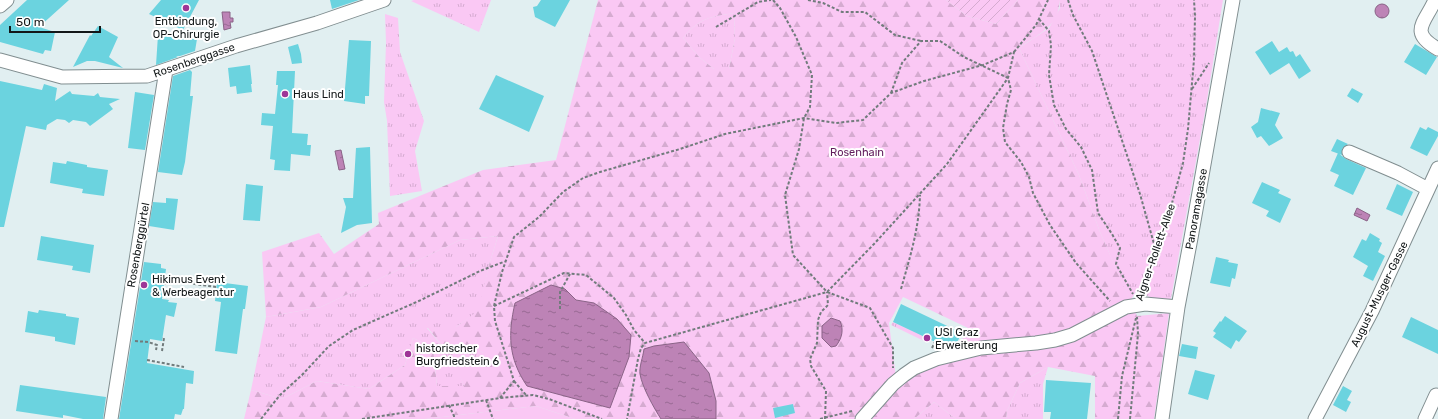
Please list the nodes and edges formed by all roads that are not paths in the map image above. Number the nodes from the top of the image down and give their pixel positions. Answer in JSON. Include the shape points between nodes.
{"nodes":[{"id":1,"x":7,"y":0,"type":"edge"},
{"id":2,"x":384,"y":0,"type":"edge"},
{"id":3,"x":1233,"y":0,"type":"edge"},
{"id":4,"x":1435,"y":0,"type":"edge"},
{"id":5,"x":0,"y":6,"type":"edge"},
{"id":6,"x":1438,"y":49,"type":"edge"},
{"id":7,"x":0,"y":60,"type":"edge"},
{"id":8,"x":166,"y":70,"type":"junction"},
{"id":9,"x":1349,"y":152,"type":"dead end"},
{"id":10,"x":1438,"y":168,"type":"edge"},
{"id":11,"x":1428,"y":189,"type":"junction"},
{"id":12,"x":1178,"y":307,"type":"junction"},
{"id":13,"x":1436,"y":395,"type":"dead end"},
{"id":14,"x":866,"y":415,"type":"edge"},
{"id":15,"x":110,"y":419,"type":"edge"},
{"id":16,"x":1162,"y":419,"type":"edge"},
{"id":17,"x":1315,"y":419,"type":"edge"},
{"id":18,"x":1425,"y":419,"type":"edge"}],
"edges":[{"from":1,"to":5,"type":"street"},
{"from":2,"to":8,"type":"street","name":"Rosenberggasse"},
{"from":3,"to":12,"type":"street","name":"Panoramagasse"},
{"from":4,"to":6,"type":"street","via":[[1420,31],[1422,37]]},
{"from":7,"to":8,"type":"street","name":"Rosenberggasse","via":[[62,77],[147,76]]},
{"from":8,"to":15,"type":"street","name":"Rosenberggürtel"},
{"from":9,"to":11,"type":"street"},
{"from":10,"to":11,"type":"street","name":"August-Musger-Gasse"},
{"from":11,"to":17,"type":"street","name":"August-Musger-Gasse","via":[[1372,312]]},
{"from":12,"to":14,"type":"street","name":"Aigner-Rollett-Allee","via":[[1132,305],[1072,335],[1055,340],[981,348],[936,359],[914,368],[893,384]]},
{"from":12,"to":16,"type":"street","name":"Panoramagasse"},
{"from":13,"to":18,"type":"street"}]}
